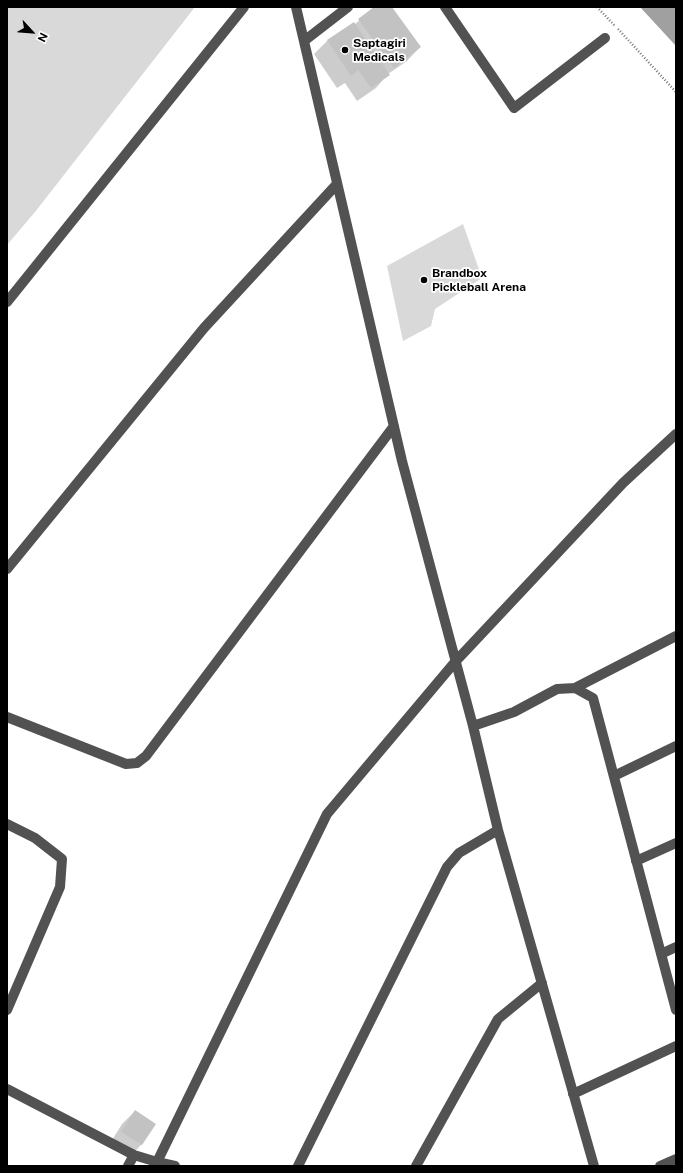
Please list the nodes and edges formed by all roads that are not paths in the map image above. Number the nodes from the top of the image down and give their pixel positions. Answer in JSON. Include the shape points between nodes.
{"nodes":[{"id":1,"x":244,"y":7,"type":"edge"},
{"id":2,"x":296,"y":7,"type":"edge"},
{"id":3,"x":348,"y":7,"type":"edge"},
{"id":4,"x":445,"y":7,"type":"edge"},
{"id":5,"x":605,"y":38,"type":"dead end"},
{"id":6,"x":304,"y":41,"type":"junction"},
{"id":7,"x":337,"y":184,"type":"junction"},
{"id":8,"x":7,"y":302,"type":"edge"},
{"id":9,"x":394,"y":426,"type":"junction"},
{"id":10,"x":676,"y":434,"type":"edge"},
{"id":11,"x":7,"y":569,"type":"edge"},
{"id":12,"x":676,"y":636,"type":"edge"},
{"id":13,"x":455,"y":662,"type":"junction"},
{"id":14,"x":575,"y":688,"type":"junction"},
{"id":15,"x":7,"y":717,"type":"edge"},
{"id":16,"x":472,"y":726,"type":"junction"},
{"id":17,"x":676,"y":746,"type":"edge"},
{"id":18,"x":614,"y":776,"type":"junction"},
{"id":19,"x":7,"y":824,"type":"edge"},
{"id":20,"x":498,"y":830,"type":"junction"},
{"id":21,"x":676,"y":843,"type":"edge"},
{"id":22,"x":636,"y":862,"type":"junction"},
{"id":23,"x":676,"y":947,"type":"edge"},
{"id":24,"x":661,"y":954,"type":"junction"},
{"id":25,"x":542,"y":983,"type":"junction"},
{"id":26,"x":7,"y":1010,"type":"edge"},
{"id":27,"x":676,"y":1010,"type":"edge"},
{"id":28,"x":676,"y":1046,"type":"edge"},
{"id":29,"x":7,"y":1089,"type":"edge"},
{"id":30,"x":573,"y":1094,"type":"junction"},
{"id":31,"x":134,"y":1155,"type":"junction"},
{"id":32,"x":676,"y":1159,"type":"edge"},
{"id":33,"x":157,"y":1162,"type":"junction"},
{"id":34,"x":128,"y":1166,"type":"edge"},
{"id":35,"x":175,"y":1166,"type":"edge"},
{"id":36,"x":298,"y":1166,"type":"edge"},
{"id":37,"x":416,"y":1166,"type":"edge"},
{"id":38,"x":594,"y":1166,"type":"edge"},
{"id":39,"x":660,"y":1166,"type":"edge"}],
"edges":[{"from":1,"to":8,"type":"street"},
{"from":2,"to":6,"type":"street"},
{"from":3,"to":6,"type":"street"},
{"from":4,"to":5,"type":"street","via":[[514,108]]},
{"from":6,"to":7,"type":"street"},
{"from":7,"to":9,"type":"street"},
{"from":7,"to":11,"type":"street","via":[[204,328]]},
{"from":9,"to":13,"type":"street"},
{"from":9,"to":15,"type":"street","via":[[151,749],[137,763],[126,764]]},
{"from":10,"to":13,"type":"street","via":[[623,483]]},
{"from":12,"to":14,"type":"street"},
{"from":13,"to":16,"type":"street"},
{"from":13,"to":33,"type":"street","via":[[327,814]]},
{"from":14,"to":16,"type":"street","via":[[557,689],[514,712]]},
{"from":14,"to":18,"type":"street","via":[[593,698]]},
{"from":16,"to":20,"type":"street"},
{"from":17,"to":18,"type":"street"},
{"from":18,"to":22,"type":"street"},
{"from":19,"to":26,"type":"street","via":[[35,838],[62,859],[60,887]]},
{"from":20,"to":25,"type":"street"},
{"from":20,"to":36,"type":"street","via":[[459,853],[447,867]]},
{"from":21,"to":22,"type":"street"},
{"from":22,"to":24,"type":"street"},
{"from":23,"to":24,"type":"street"},
{"from":24,"to":27,"type":"street"},
{"from":25,"to":30,"type":"street"},
{"from":25,"to":37,"type":"street","via":[[498,1018]]},
{"from":28,"to":30,"type":"street"},
{"from":29,"to":31,"type":"street"},
{"from":30,"to":38,"type":"street"},
{"from":31,"to":33,"type":"street"},
{"from":31,"to":34,"type":"street"},
{"from":32,"to":39,"type":"street"},
{"from":33,"to":35,"type":"street"}]}
